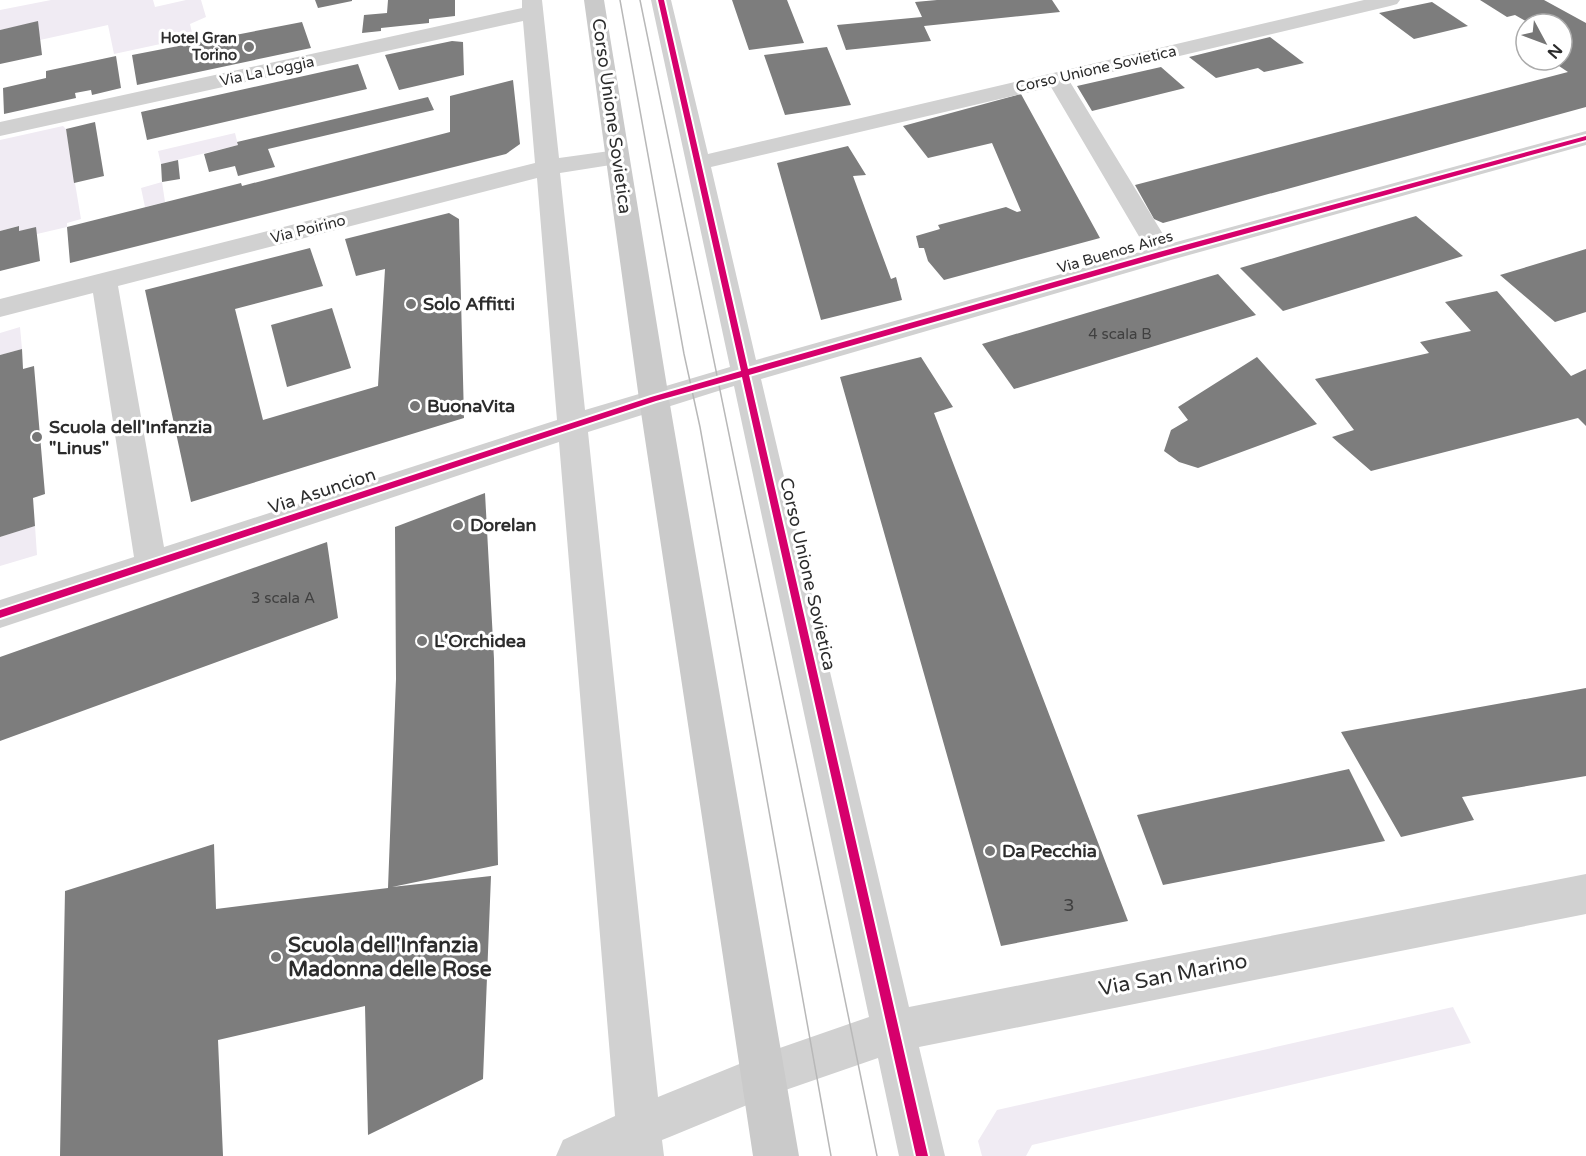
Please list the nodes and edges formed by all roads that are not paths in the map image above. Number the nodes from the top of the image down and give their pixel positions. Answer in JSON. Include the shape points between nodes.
{"nodes":[{"id":1,"x":594,"y":0,"type":"edge"},
{"id":2,"x":662,"y":0,"type":"edge"},
{"id":3,"x":1390,"y":0,"type":"edge"},
{"id":4,"x":533,"y":6,"type":"edge"},
{"id":5,"x":1057,"y":78,"type":"junction"},
{"id":6,"x":0,"y":129,"type":"edge"},
{"id":7,"x":1586,"y":138,"type":"edge"},
{"id":8,"x":617,"y":157,"type":"junction"},
{"id":9,"x":698,"y":163,"type":"junction"},
{"id":10,"x":549,"y":167,"type":"junction"},
{"id":11,"x":1162,"y":254,"type":"junction"},
{"id":12,"x":104,"y":281,"type":"junction"},
{"id":13,"x":0,"y":308,"type":"edge"},
{"id":14,"x":746,"y":371,"type":"junction"},
{"id":15,"x":654,"y":399,"type":"junction"},
{"id":16,"x":572,"y":426,"type":"junction"},
{"id":17,"x":151,"y":564,"type":"junction"},
{"id":18,"x":0,"y":614,"type":"edge"},
{"id":19,"x":1586,"y":894,"type":"edge"},
{"id":20,"x":894,"y":1031,"type":"junction"},
{"id":21,"x":765,"y":1076,"type":"junction"},
{"id":22,"x":639,"y":1141,"type":"edge"},
{"id":23,"x":579,"y":1156,"type":"edge"},
{"id":24,"x":776,"y":1156,"type":"edge"},
{"id":25,"x":922,"y":1156,"type":"edge"}],
"edges":[{"from":1,"to":8,"type":"main road","name":"Corso Unione Sovietica"},
{"from":2,"to":9,"type":"street","name":"Corso Unione Sovietica"},
{"from":3,"to":5,"type":"street","name":"Corso Unione Sovietica"},
{"from":4,"to":6,"type":"street","name":"Via La Loggia"},
{"from":4,"to":10,"type":"street"},
{"from":5,"to":9,"type":"street","name":"Corso Unione Sovietica"},
{"from":5,"to":11,"type":"street","name":"Via Buenos Aires"},
{"from":7,"to":11,"type":"street","name":"Via Buenos Aires"},
{"from":8,"to":10,"type":"street","name":"Via Poirino"},
{"from":8,"to":15,"type":"main road","name":"Corso Unione Sovietica"},
{"from":9,"to":14,"type":"street","name":"Corso Unione Sovietica"},
{"from":10,"to":12,"type":"street","name":"Via Poirino"},
{"from":10,"to":16,"type":"street"},
{"from":11,"to":14,"type":"street","name":"Via Buenos Aires"},
{"from":12,"to":13,"type":"street","name":"Via Poirino"},
{"from":12,"to":17,"type":"street"},
{"from":14,"to":15,"type":"street","name":"Via Buenos Aires"},
{"from":14,"to":20,"type":"street","name":"Corso Unione Sovietica"},
{"from":15,"to":16,"type":"street","name":"Via Asuncion"},
{"from":15,"to":21,"type":"main road","name":"Corso Unione Sovietica"},
{"from":16,"to":17,"type":"street","name":"Via Asuncion"},
{"from":16,"to":22,"type":"street"},
{"from":17,"to":18,"type":"street","name":"Via Asuncion"},
{"from":19,"to":20,"type":"street","name":"Via San Marino"},
{"from":20,"to":21,"type":"street","name":"Via San Marino"},
{"from":20,"to":25,"type":"street","name":"Corso Unione Sovietica"},
{"from":21,"to":22,"type":"street","name":"Via San Marino"},
{"from":21,"to":24,"type":"main road","name":"Corso Unione Sovietica"},
{"from":22,"to":23,"type":"street","name":"Via San Marino"}]}
